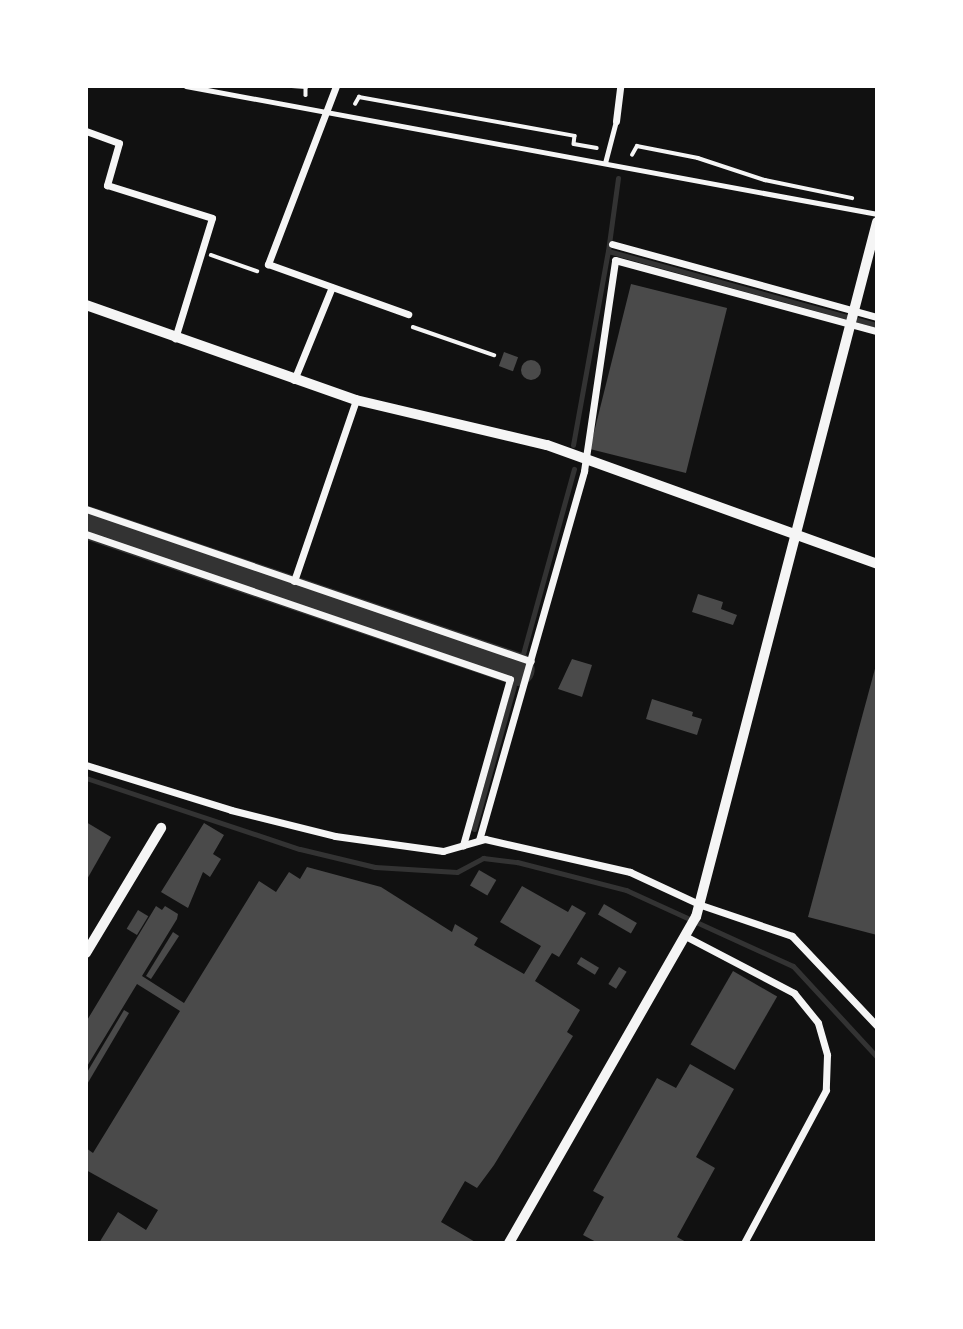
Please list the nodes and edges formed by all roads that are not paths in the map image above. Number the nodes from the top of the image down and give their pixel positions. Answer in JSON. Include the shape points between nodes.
{"nodes":[{"id":1,"x":186,"y":86,"type":"edge"},
{"id":2,"x":336,"y":86,"type":"edge"},
{"id":3,"x":620,"y":86,"type":"edge"},
{"id":4,"x":327,"y":112,"type":"junction"},
{"id":5,"x":616,"y":121,"type":"joint"},
{"id":6,"x":86,"y":131,"type":"edge"},
{"id":7,"x":605,"y":163,"type":"junction"},
{"id":8,"x":877,"y":214,"type":"edge"},
{"id":9,"x":877,"y":222,"type":"edge"},
{"id":10,"x":612,"y":244,"type":"dead end"},
{"id":11,"x":332,"y":287,"type":"junction"},
{"id":12,"x":86,"y":305,"type":"edge"},
{"id":13,"x":855,"y":311,"type":"junction"},
{"id":14,"x":408,"y":314,"type":"dead end"},
{"id":15,"x":877,"y":317,"type":"edge"},
{"id":16,"x":851,"y":324,"type":"junction"},
{"id":17,"x":877,"y":331,"type":"edge"},
{"id":18,"x":175,"y":338,"type":"junction"},
{"id":19,"x":294,"y":382,"type":"junction"},
{"id":20,"x":356,"y":400,"type":"junction"},
{"id":21,"x":585,"y":459,"type":"junction"},
{"id":22,"x":86,"y":509,"type":"edge"},
{"id":23,"x":86,"y":534,"type":"edge"},
{"id":24,"x":796,"y":535,"type":"junction"},
{"id":25,"x":877,"y":564,"type":"edge"},
{"id":26,"x":294,"y":581,"type":"junction"},
{"id":27,"x":525,"y":659,"type":"junction"},
{"id":28,"x":86,"y":765,"type":"edge"},
{"id":29,"x":160,"y":828,"type":"dead end"},
{"id":30,"x":479,"y":840,"type":"junction"},
{"id":31,"x":463,"y":845,"type":"junction"},
{"id":32,"x":701,"y":905,"type":"junction"},
{"id":33,"x":687,"y":937,"type":"junction"},
{"id":34,"x":86,"y":953,"type":"edge"},
{"id":35,"x":877,"y":1026,"type":"edge"},
{"id":36,"x":509,"y":1243,"type":"edge"},
{"id":37,"x":744,"y":1243,"type":"edge"}],
"edges":[{"from":1,"to":4,"type":"lane"},
{"from":2,"to":4,"type":"street"},
{"from":3,"to":5,"type":"street"},
{"from":4,"to":7,"type":"lane"},
{"from":4,"to":11,"type":"street","via":[[268,264]]},
{"from":5,"to":7,"type":"lane"},
{"from":6,"to":18,"type":"street","via":[[119,143],[107,186],[212,218]]},
{"from":7,"to":8,"type":"lane"},
{"from":9,"to":13,"type":"street"},
{"from":10,"to":13,"type":"street"},
{"from":11,"to":14,"type":"street"},
{"from":11,"to":19,"type":"street"},
{"from":12,"to":18,"type":"street"},
{"from":13,"to":15,"type":"street"},
{"from":13,"to":16,"type":"street"},
{"from":16,"to":17,"type":"street"},
{"from":16,"to":21,"type":"street","via":[[615,260]]},
{"from":16,"to":24,"type":"street"},
{"from":18,"to":19,"type":"street"},
{"from":19,"to":20,"type":"street"},
{"from":20,"to":21,"type":"street","via":[[547,445]]},
{"from":20,"to":26,"type":"street"},
{"from":21,"to":24,"type":"street"},
{"from":21,"to":27,"type":"street"},
{"from":22,"to":26,"type":"street"},
{"from":23,"to":31,"type":"street","via":[[510,679]]},
{"from":24,"to":25,"type":"street"},
{"from":24,"to":32,"type":"street"},
{"from":26,"to":27,"type":"street"},
{"from":27,"to":30,"type":"street"},
{"from":28,"to":31,"type":"street","via":[[231,810],[335,836],[443,851]]},
{"from":29,"to":34,"type":"street"},
{"from":30,"to":31,"type":"street"},
{"from":30,"to":32,"type":"street","via":[[630,872]]},
{"from":32,"to":33,"type":"street"},
{"from":32,"to":35,"type":"street","via":[[792,936]]},
{"from":33,"to":36,"type":"street"},
{"from":33,"to":37,"type":"street","via":[[794,993],[818,1023],[827,1055],[826,1090]]}]}
